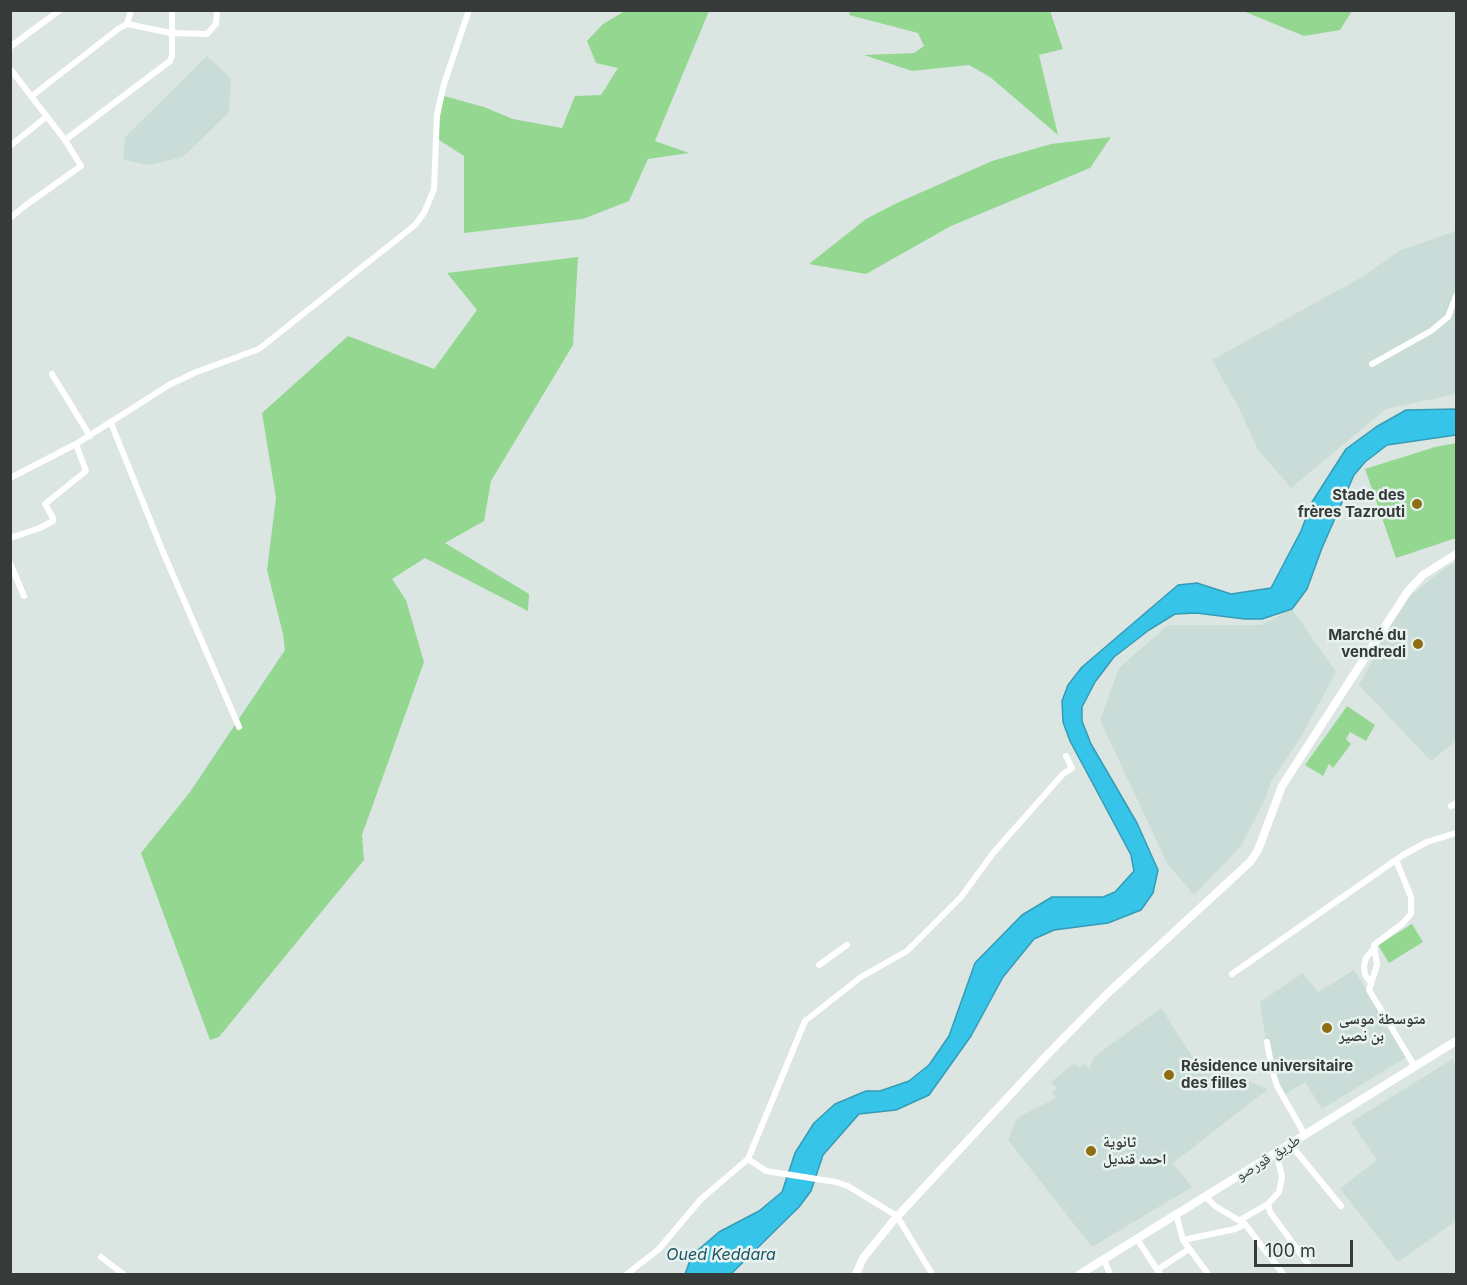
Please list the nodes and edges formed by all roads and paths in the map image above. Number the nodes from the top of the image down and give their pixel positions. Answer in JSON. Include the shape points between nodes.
{"nodes":[{"id":1,"x":60,"y":10,"type":"edge"},
{"id":2,"x":131,"y":10,"type":"edge"},
{"id":3,"x":172,"y":10,"type":"edge"},
{"id":4,"x":217,"y":10,"type":"edge"},
{"id":5,"x":469,"y":10,"type":"edge"},
{"id":6,"x":127,"y":24,"type":"junction"},
{"id":7,"x":171,"y":33,"type":"junction"},
{"id":8,"x":10,"y":46,"type":"edge"},
{"id":9,"x":11,"y":70,"type":"edge"},
{"id":10,"x":32,"y":96,"type":"junction"},
{"id":11,"x":46,"y":117,"type":"junction"},
{"id":12,"x":65,"y":140,"type":"junction"},
{"id":13,"x":10,"y":146,"type":"edge"},
{"id":14,"x":10,"y":218,"type":"edge"},
{"id":15,"x":1456,"y":296,"type":"edge"},
{"id":16,"x":1372,"y":364,"type":"dead end"},
{"id":17,"x":52,"y":374,"type":"dead end"},
{"id":18,"x":111,"y":423,"type":"junction"},
{"id":19,"x":90,"y":436,"type":"junction"},
{"id":20,"x":76,"y":444,"type":"junction"},
{"id":21,"x":10,"y":478,"type":"edge"},
{"id":22,"x":10,"y":538,"type":"edge"},
{"id":23,"x":1456,"y":554,"type":"edge"},
{"id":24,"x":10,"y":563,"type":"edge"},
{"id":25,"x":24,"y":596,"type":"dead end"},
{"id":26,"x":239,"y":727,"type":"dead end"},
{"id":27,"x":1066,"y":756,"type":"dead end"},
{"id":28,"x":1456,"y":833,"type":"edge"},
{"id":29,"x":1396,"y":860,"type":"junction"},
{"id":30,"x":847,"y":945,"type":"dead end"},
{"id":31,"x":1374,"y":948,"type":"junction"},
{"id":32,"x":819,"y":965,"type":"dead end"},
{"id":33,"x":1232,"y":974,"type":"dead end"},
{"id":34,"x":1371,"y":983,"type":"junction"},
{"id":35,"x":1456,"y":1041,"type":"edge"},
{"id":36,"x":1267,"y":1042,"type":"dead end"},
{"id":37,"x":1416,"y":1067,"type":"junction"},
{"id":38,"x":1305,"y":1135,"type":"junction"},
{"id":39,"x":1290,"y":1144,"type":"junction"},
{"id":40,"x":1276,"y":1152,"type":"junction"},
{"id":41,"x":748,"y":1159,"type":"junction"},
{"id":42,"x":1205,"y":1196,"type":"junction"},
{"id":43,"x":1268,"y":1204,"type":"junction"},
{"id":44,"x":1341,"y":1206,"type":"dead end"},
{"id":45,"x":1176,"y":1214,"type":"junction"},
{"id":46,"x":897,"y":1216,"type":"junction"},
{"id":47,"x":1243,"y":1222,"type":"junction"},
{"id":48,"x":1137,"y":1239,"type":"junction"},
{"id":49,"x":1183,"y":1240,"type":"junction"},
{"id":50,"x":1189,"y":1249,"type":"junction"},
{"id":51,"x":101,"y":1257,"type":"dead end"},
{"id":52,"x":1104,"y":1260,"type":"junction"},
{"id":53,"x":1308,"y":1264,"type":"dead end"},
{"id":54,"x":1158,"y":1272,"type":"edge"},
{"id":55,"x":123,"y":1275,"type":"edge"},
{"id":56,"x":627,"y":1275,"type":"edge"},
{"id":57,"x":856,"y":1275,"type":"edge"},
{"id":58,"x":932,"y":1275,"type":"edge"},
{"id":59,"x":1080,"y":1275,"type":"edge"},
{"id":60,"x":1110,"y":1275,"type":"edge"},
{"id":61,"x":1208,"y":1275,"type":"edge"},
{"id":62,"x":1282,"y":1275,"type":"edge"}],
"edges":[{"from":1,"to":8,"type":"street"},
{"from":2,"to":6,"type":"street"},
{"from":3,"to":7,"type":"street"},
{"from":4,"to":7,"type":"street","via":[[216,24],[207,34]]},
{"from":5,"to":18,"type":"street","via":[[437,115],[434,189],[415,225],[260,349],[169,385]]},
{"from":6,"to":7,"type":"street"},
{"from":6,"to":10,"type":"street"},
{"from":7,"to":12,"type":"street","via":[[170,61]]},
{"from":9,"to":10,"type":"street"},
{"from":10,"to":11,"type":"street"},
{"from":11,"to":12,"type":"street"},
{"from":11,"to":13,"type":"street"},
{"from":12,"to":14,"type":"street","via":[[81,166]]},
{"from":15,"to":16,"type":"street","via":[[1448,317],[1431,331]]},
{"from":17,"to":19,"type":"street"},
{"from":18,"to":19,"type":"street"},
{"from":18,"to":26,"type":"street"},
{"from":19,"to":20,"type":"street"},
{"from":20,"to":21,"type":"street"},
{"from":20,"to":22,"type":"street","via":[[86,471],[45,504],[53,521]]},
{"from":23,"to":46,"type":"main road","via":[[1408,591],[1282,786],[1250,862],[1108,993]]},
{"from":24,"to":25,"type":"street"},
{"from":27,"to":41,"type":"street","via":[[1072,768],[994,852],[961,897],[907,951],[861,977],[805,1021]]},
{"from":28,"to":29,"type":"street","via":[[1427,842]]},
{"from":29,"to":31,"type":"street","via":[[1411,897],[1411,914]]},
{"from":29,"to":33,"type":"street"},
{"from":30,"to":32,"type":"street"},
{"from":31,"to":34,"type":"street","via":[[1377,965]]},
{"from":31,"to":34,"type":"street","via":[[1364,966]]},
{"from":34,"to":37,"type":"street","via":[[1370,993]]},
{"from":35,"to":37,"type":"main road","name":"طريق قورصو"},
{"from":36,"to":38,"type":"street","via":[[1277,1086]]},
{"from":37,"to":38,"type":"main road","name":"طريق قورصو"},
{"from":38,"to":39,"type":"main road","name":"طريق قورصو"},
{"from":39,"to":40,"type":"main road","name":"طريق قورصو"},
{"from":39,"to":44,"type":"street"},
{"from":40,"to":42,"type":"main road","name":"طريق قورصو"},
{"from":40,"to":43,"type":"street","via":[[1281,1185]]},
{"from":41,"to":46,"type":"street","via":[[766,1171],[848,1186]]},
{"from":41,"to":56,"type":"street","via":[[701,1199],[659,1249]]},
{"from":42,"to":45,"type":"main road","name":"طريق قورصو"},
{"from":42,"to":47,"type":"street"},
{"from":43,"to":47,"type":"street"},
{"from":43,"to":53,"type":"street"},
{"from":45,"to":48,"type":"main road","name":"طريق قورصو"},
{"from":45,"to":49,"type":"street"},
{"from":46,"to":57,"type":"main road","via":[[863,1258]]},
{"from":46,"to":58,"type":"street"},
{"from":47,"to":49,"type":"street","via":[[1235,1228]]},
{"from":47,"to":62,"type":"street"},
{"from":48,"to":52,"type":"main road","name":"طريق قورصو"},
{"from":48,"to":54,"type":"street"},
{"from":49,"to":50,"type":"street"},
{"from":50,"to":54,"type":"street"},
{"from":50,"to":61,"type":"street"},
{"from":51,"to":55,"type":"street"},
{"from":52,"to":59,"type":"main road","name":"طريق قورصو"},
{"from":52,"to":60,"type":"street"}]}
